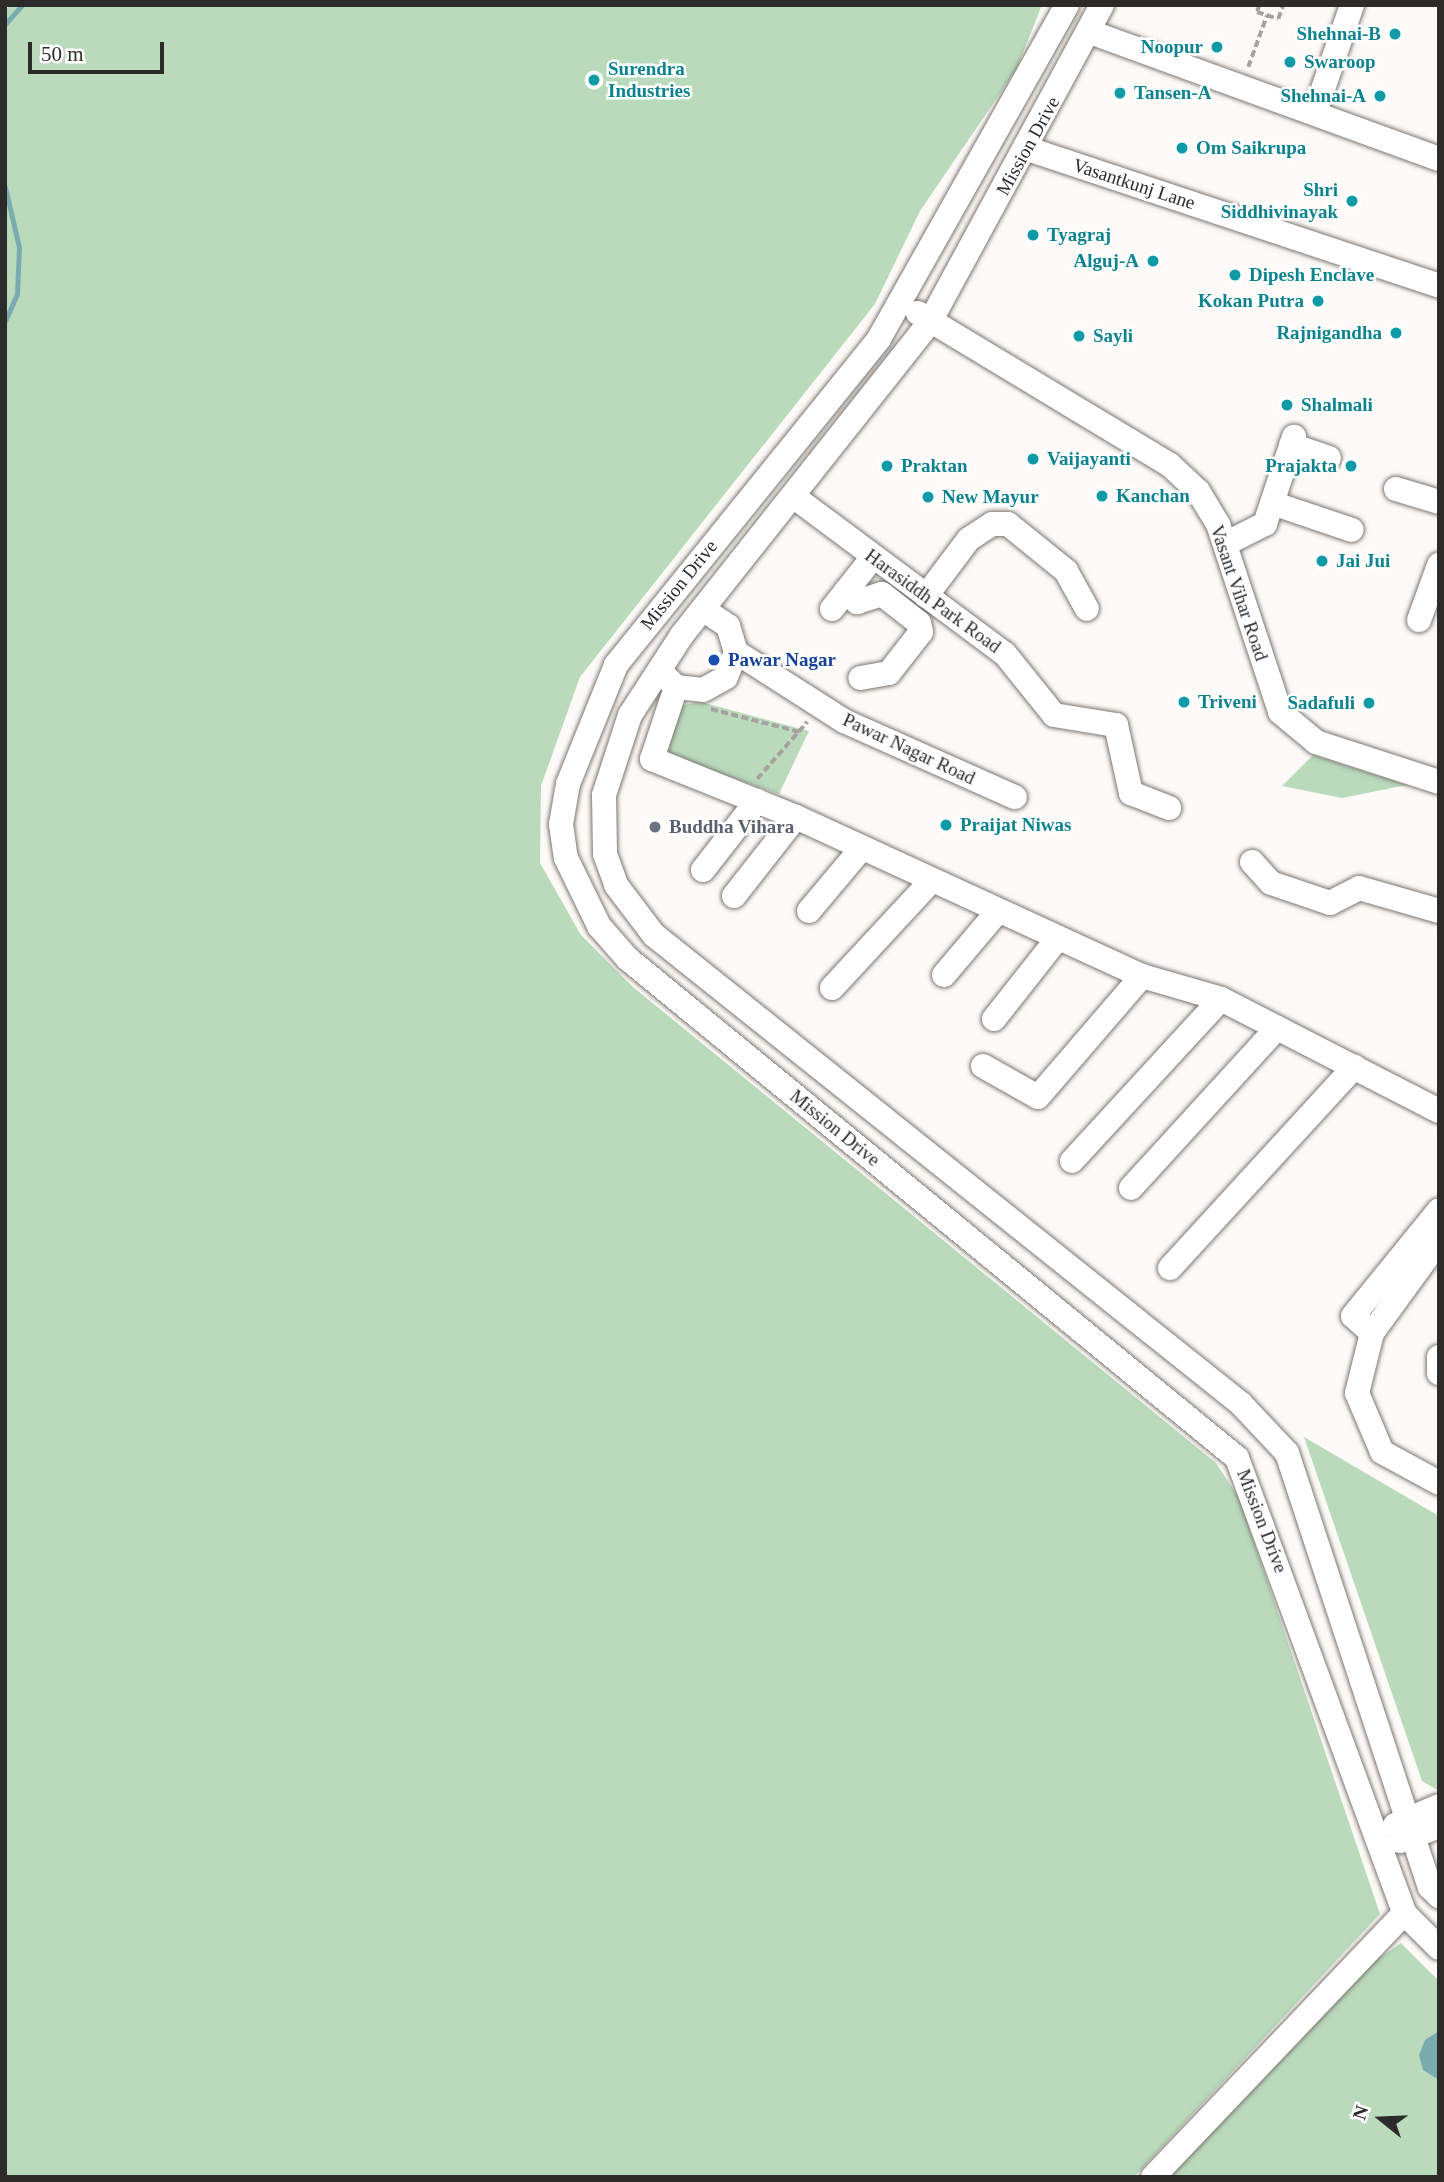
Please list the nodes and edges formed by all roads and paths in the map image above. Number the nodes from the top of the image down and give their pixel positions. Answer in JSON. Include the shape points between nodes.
{"nodes":[{"id":1,"x":1067,"y":5,"type":"edge"},
{"id":2,"x":1102,"y":5,"type":"edge"},
{"id":3,"x":1260,"y":5,"type":"edge"},
{"id":4,"x":1283,"y":5,"type":"edge"},
{"id":5,"x":1352,"y":5,"type":"edge"},
{"id":6,"x":1267,"y":15,"type":"junction"},
{"id":7,"x":1090,"y":32,"type":"junction"},
{"id":8,"x":1241,"y":86,"type":"junction"},
{"id":9,"x":1315,"y":112,"type":"junction"},
{"id":10,"x":1028,"y":149,"type":"junction"},
{"id":11,"x":1439,"y":159,"type":"edge"},
{"id":12,"x":1439,"y":286,"type":"edge"},
{"id":13,"x":904,"y":302,"type":"junction"},
{"id":14,"x":930,"y":322,"type":"junction"},
{"id":15,"x":1329,"y":458,"type":"dead end"},
{"id":16,"x":1396,"y":489,"type":"dead end"},
{"id":17,"x":793,"y":496,"type":"junction"},
{"id":18,"x":1439,"y":502,"type":"edge"},
{"id":19,"x":1272,"y":503,"type":"junction"},
{"id":20,"x":1352,"y":530,"type":"dead end"},
{"id":21,"x":1224,"y":544,"type":"junction"},
{"id":22,"x":873,"y":557,"type":"junction"},
{"id":23,"x":1439,"y":565,"type":"edge"},
{"id":24,"x":926,"y":596,"type":"junction"},
{"id":25,"x":703,"y":609,"type":"junction"},
{"id":26,"x":1087,"y":609,"type":"dead end"},
{"id":27,"x":1419,"y":620,"type":"dead end"},
{"id":28,"x":642,"y":631,"type":"junction"},
{"id":29,"x":736,"y":652,"type":"junction"},
{"id":30,"x":664,"y":661,"type":"junction"},
{"id":31,"x":860,"y":678,"type":"dead end"},
{"id":32,"x":676,"y":687,"type":"junction"},
{"id":33,"x":821,"y":703,"type":"junction"},
{"id":34,"x":703,"y":711,"type":"dead end"},
{"id":35,"x":799,"y":733,"type":"junction"},
{"id":36,"x":1439,"y":782,"type":"edge"},
{"id":37,"x":750,"y":789,"type":"junction"},
{"id":38,"x":1015,"y":797,"type":"dead end"},
{"id":39,"x":1170,"y":808,"type":"dead end"},
{"id":40,"x":796,"y":817,"type":"junction"},
{"id":41,"x":861,"y":849,"type":"junction"},
{"id":42,"x":1252,"y":862,"type":"dead end"},
{"id":43,"x":704,"y":870,"type":"dead end"},
{"id":44,"x":931,"y":881,"type":"junction"},
{"id":45,"x":734,"y":897,"type":"dead end"},
{"id":46,"x":809,"y":911,"type":"dead end"},
{"id":47,"x":998,"y":911,"type":"junction"},
{"id":48,"x":1439,"y":911,"type":"edge"},
{"id":49,"x":1058,"y":938,"type":"junction"},
{"id":50,"x":944,"y":975,"type":"dead end"},
{"id":51,"x":1142,"y":976,"type":"junction"},
{"id":52,"x":832,"y":988,"type":"dead end"},
{"id":53,"x":1221,"y":999,"type":"junction"},
{"id":54,"x":994,"y":1019,"type":"dead end"},
{"id":55,"x":1277,"y":1028,"type":"junction"},
{"id":56,"x":983,"y":1066,"type":"dead end"},
{"id":57,"x":1354,"y":1067,"type":"junction"},
{"id":58,"x":1439,"y":1111,"type":"edge"},
{"id":59,"x":1072,"y":1161,"type":"dead end"},
{"id":60,"x":1131,"y":1188,"type":"dead end"},
{"id":61,"x":1439,"y":1210,"type":"edge"},
{"id":62,"x":1439,"y":1241,"type":"edge"},
{"id":63,"x":1170,"y":1268,"type":"dead end"},
{"id":64,"x":1372,"y":1333,"type":"junction"},
{"id":65,"x":1439,"y":1357,"type":"edge"},
{"id":66,"x":1439,"y":1373,"type":"edge"},
{"id":67,"x":1439,"y":1483,"type":"edge"},
{"id":68,"x":1439,"y":1806,"type":"edge"},
{"id":69,"x":1439,"y":1826,"type":"edge"},
{"id":70,"x":1412,"y":1828,"type":"junction"},
{"id":71,"x":1379,"y":1840,"type":"junction"},
{"id":72,"x":1434,"y":1891,"type":"edge"},
{"id":73,"x":1404,"y":1913,"type":"junction"},
{"id":74,"x":1439,"y":1948,"type":"edge"},
{"id":75,"x":1153,"y":2177,"type":"edge"}],
"edges":[{"from":1,"to":13,"type":"street","name":"Mission Drive"},
{"from":2,"to":7,"type":"street","name":"Mission Drive"},
{"from":3,"to":6,"type":"path","via":[[1257,12]]},
{"from":4,"to":6,"type":"path","via":[[1278,19]]},
{"from":5,"to":9,"type":"street"},
{"from":6,"to":8,"type":"path"},
{"from":7,"to":8,"type":"street"},
{"from":7,"to":10,"type":"street","name":"Mission Drive"},
{"from":8,"to":9,"type":"street"},
{"from":9,"to":11,"type":"street"},
{"from":10,"to":12,"type":"street","name":"Vasantkunj Lane"},
{"from":10,"to":14,"type":"street","name":"Mission Drive"},
{"from":13,"to":14,"type":"street"},
{"from":13,"to":28,"type":"street","name":"Mission Drive"},
{"from":14,"to":17,"type":"street","name":"Mission Drive"},
{"from":14,"to":21,"type":"street","name":"Vasant Vihar Road","via":[[1170,465],[1198,491]]},
{"from":15,"to":19,"type":"street","via":[[1293,441]]},
{"from":16,"to":18,"type":"street"},
{"from":17,"to":22,"type":"street","name":"Harasiddh Park Road"},
{"from":17,"to":25,"type":"street","name":"Mission Drive"},
{"from":19,"to":20,"type":"street"},
{"from":19,"to":21,"type":"street","via":[[1265,524]]},
{"from":21,"to":36,"type":"street","name":"Vasant Vihar Road","via":[[1280,712],[1315,742]]},
{"from":22,"to":24,"type":"street","name":"Harasiddh Park Road"},
{"from":22,"to":31,"type":"street","via":[[839,600],[863,602],[882,594],[919,623],[920,632],[888,673]]},
{"from":23,"to":27,"type":"street"},
{"from":24,"to":26,"type":"street","via":[[969,539],[992,524],[1008,524],[1066,571]]},
{"from":24,"to":39,"type":"street","name":"Harasiddh Park Road","via":[[1005,654],[1054,715],[1116,724],[1131,793]]},
{"from":25,"to":29,"type":"street","via":[[728,626]]},
{"from":25,"to":30,"type":"street","name":"Mission Drive"},
{"from":28,"to":30,"type":"street"},
{"from":28,"to":71,"type":"street","name":"Mission Drive","via":[[595,705],[561,824],[566,858],[599,926],[628,960],[1237,1458]]},
{"from":29,"to":32,"type":"street","via":[[726,677],[703,690]]},
{"from":29,"to":33,"type":"street","name":"Pawar Nagar Road"},
{"from":30,"to":32,"type":"street"},
{"from":30,"to":70,"type":"street","name":"Mission Drive","via":[[630,715],[604,795],[605,854],[616,885],[654,934],[1268,1429],[1287,1453],[1300,1486]]},
{"from":32,"to":37,"type":"street","via":[[652,759]]},
{"from":33,"to":35,"type":"path"},
{"from":33,"to":38,"type":"street","name":"Pawar Nagar Road","via":[[844,721]]},
{"from":34,"to":35,"type":"path"},
{"from":35,"to":37,"type":"path"},
{"from":37,"to":40,"type":"street"},
{"from":37,"to":43,"type":"street"},
{"from":40,"to":41,"type":"street"},
{"from":40,"to":45,"type":"street"},
{"from":41,"to":44,"type":"street"},
{"from":41,"to":46,"type":"street"},
{"from":42,"to":48,"type":"street","via":[[1271,883],[1330,903],[1359,888]]},
{"from":44,"to":47,"type":"street"},
{"from":44,"to":52,"type":"street"},
{"from":47,"to":49,"type":"street"},
{"from":47,"to":50,"type":"street"},
{"from":49,"to":51,"type":"street"},
{"from":49,"to":54,"type":"street"},
{"from":51,"to":53,"type":"street"},
{"from":51,"to":56,"type":"street","via":[[1038,1097]]},
{"from":53,"to":55,"type":"street"},
{"from":53,"to":59,"type":"street"},
{"from":55,"to":57,"type":"street"},
{"from":55,"to":60,"type":"street"},
{"from":57,"to":58,"type":"street"},
{"from":57,"to":63,"type":"street"},
{"from":61,"to":64,"type":"street","via":[[1353,1316]]},
{"from":62,"to":64,"type":"street"},
{"from":64,"to":67,"type":"street","via":[[1357,1393],[1370,1434],[1382,1452]]},
{"from":65,"to":66,"type":"street"},
{"from":68,"to":70,"type":"street"},
{"from":69,"to":70,"type":"street"},
{"from":70,"to":71,"type":"street"},
{"from":70,"to":72,"type":"street","name":"Mission Drive"},
{"from":71,"to":73,"type":"street","name":"Mission Drive"},
{"from":73,"to":74,"type":"street","name":"Mission Drive"},
{"from":73,"to":75,"type":"street"}]}
